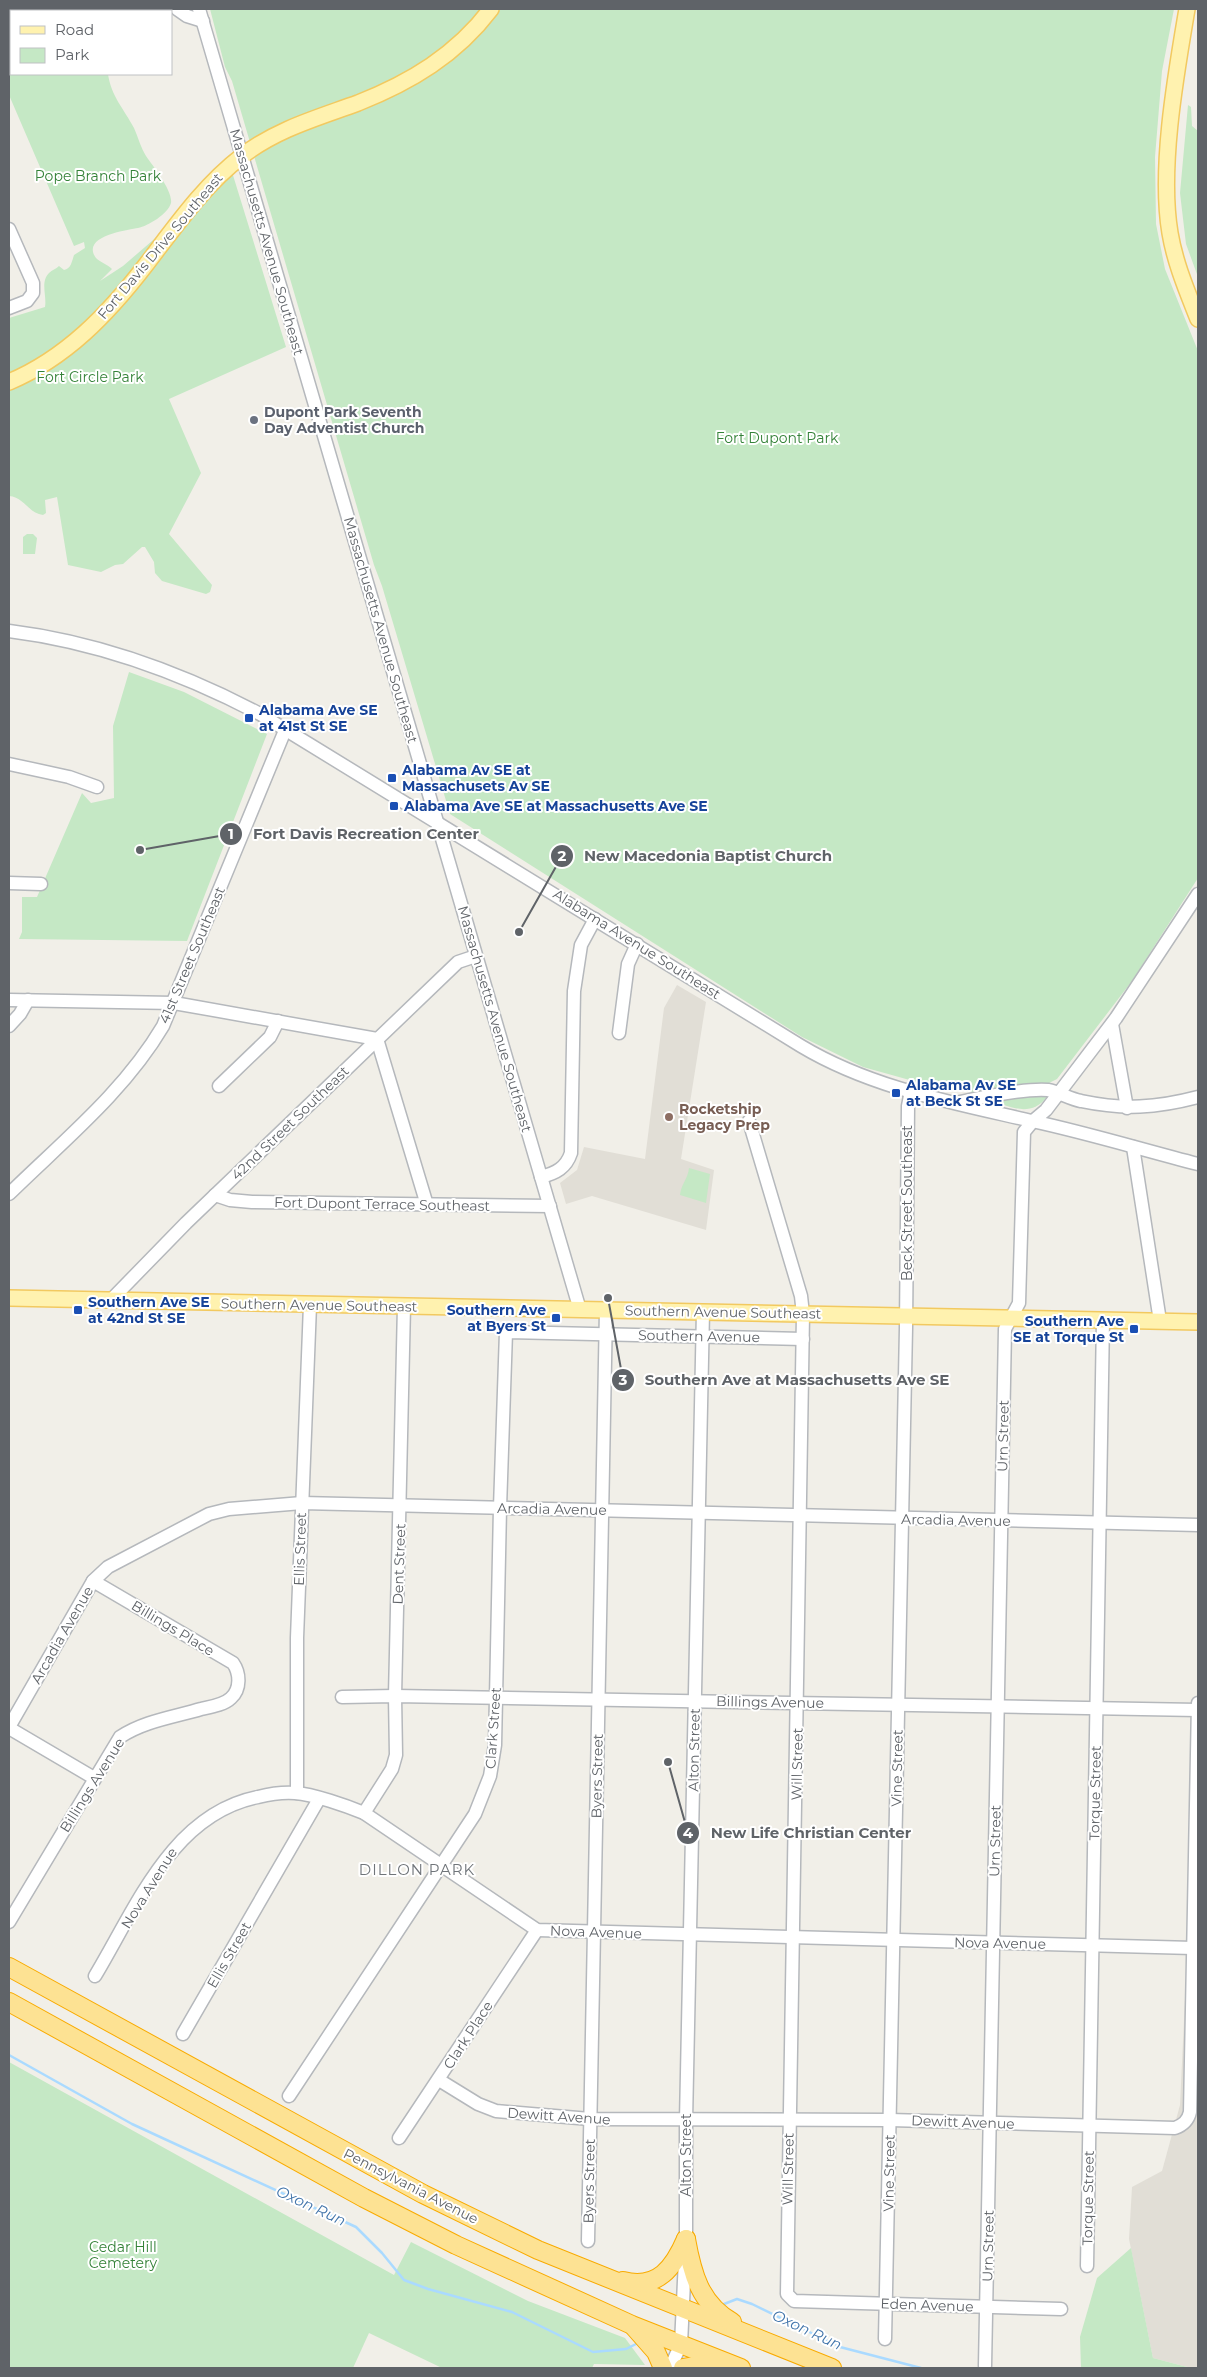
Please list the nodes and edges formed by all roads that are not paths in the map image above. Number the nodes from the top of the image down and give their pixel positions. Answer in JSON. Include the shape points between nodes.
{"nodes":[{"id":1,"x":177,"y":9,"type":"edge"},
{"id":2,"x":491,"y":9,"type":"edge"},
{"id":3,"x":1187,"y":9,"type":"edge"},
{"id":4,"x":201,"y":15,"type":"edge"},
{"id":5,"x":242,"y":156,"type":"junction"},
{"id":6,"x":9,"y":229,"type":"edge"},
{"id":7,"x":9,"y":308,"type":"edge"},
{"id":8,"x":1198,"y":319,"type":"edge"},
{"id":9,"x":9,"y":382,"type":"edge"},
{"id":10,"x":9,"y":631,"type":"edge"},
{"id":11,"x":286,"y":728,"type":"junction"},
{"id":12,"x":9,"y":764,"type":"edge"},
{"id":13,"x":97,"y":787,"type":"dead end"},
{"id":14,"x":436,"y":821,"type":"junction"},
{"id":15,"x":9,"y":883,"type":"edge"},
{"id":16,"x":40,"y":884,"type":"dead end"},
{"id":17,"x":1198,"y":894,"type":"edge"},
{"id":18,"x":595,"y":919,"type":"junction"},
{"id":19,"x":637,"y":944,"type":"junction"},
{"id":20,"x":476,"y":956,"type":"junction"},
{"id":21,"x":9,"y":1000,"type":"edge"},
{"id":22,"x":28,"y":1000,"type":"junction"},
{"id":23,"x":174,"y":1003,"type":"junction"},
{"id":24,"x":278,"y":1021,"type":"junction"},
{"id":25,"x":1112,"y":1024,"type":"junction"},
{"id":26,"x":9,"y":1026,"type":"edge"},
{"id":27,"x":619,"y":1033,"type":"dead end"},
{"id":28,"x":377,"y":1039,"type":"junction"},
{"id":29,"x":219,"y":1086,"type":"dead end"},
{"id":30,"x":911,"y":1091,"type":"junction"},
{"id":31,"x":1057,"y":1094,"type":"junction"},
{"id":32,"x":1198,"y":1097,"type":"edge"},
{"id":33,"x":955,"y":1103,"type":"junction"},
{"id":34,"x":1127,"y":1108,"type":"junction"},
{"id":35,"x":749,"y":1121,"type":"dead end"},
{"id":36,"x":1032,"y":1121,"type":"junction"},
{"id":37,"x":1133,"y":1147,"type":"junction"},
{"id":38,"x":1198,"y":1164,"type":"edge"},
{"id":39,"x":541,"y":1177,"type":"junction"},
{"id":40,"x":9,"y":1194,"type":"edge"},
{"id":41,"x":215,"y":1195,"type":"junction"},
{"id":42,"x":427,"y":1205,"type":"junction"},
{"id":43,"x":550,"y":1206,"type":"junction"},
{"id":44,"x":9,"y":1298,"type":"edge"},
{"id":45,"x":110,"y":1300,"type":"junction"},
{"id":46,"x":310,"y":1305,"type":"junction"},
{"id":47,"x":404,"y":1306,"type":"junction"},
{"id":48,"x":580,"y":1310,"type":"junction"},
{"id":49,"x":606,"y":1310,"type":"junction"},
{"id":50,"x":703,"y":1311,"type":"junction"},
{"id":51,"x":803,"y":1314,"type":"junction"},
{"id":52,"x":906,"y":1316,"type":"junction"},
{"id":53,"x":1011,"y":1318,"type":"junction"},
{"id":54,"x":1103,"y":1320,"type":"junction"},
{"id":55,"x":1160,"y":1321,"type":"junction"},
{"id":56,"x":1198,"y":1322,"type":"edge"},
{"id":57,"x":506,"y":1332,"type":"joint"},
{"id":58,"x":606,"y":1334,"type":"junction"},
{"id":59,"x":702,"y":1336,"type":"junction"},
{"id":60,"x":803,"y":1339,"type":"junction"},
{"id":61,"x":302,"y":1503,"type":"junction"},
{"id":62,"x":400,"y":1506,"type":"junction"},
{"id":63,"x":500,"y":1508,"type":"junction"},
{"id":64,"x":602,"y":1511,"type":"junction"},
{"id":65,"x":699,"y":1513,"type":"junction"},
{"id":66,"x":801,"y":1516,"type":"junction"},
{"id":67,"x":902,"y":1518,"type":"junction"},
{"id":68,"x":1001,"y":1521,"type":"junction"},
{"id":69,"x":1099,"y":1523,"type":"junction"},
{"id":70,"x":1198,"y":1525,"type":"edge"},
{"id":71,"x":93,"y":1581,"type":"junction"},
{"id":72,"x":238,"y":1684,"type":"joint"},
{"id":73,"x":395,"y":1696,"type":"junction"},
{"id":74,"x":342,"y":1697,"type":"dead end"},
{"id":75,"x":496,"y":1697,"type":"junction"},
{"id":76,"x":599,"y":1699,"type":"junction"},
{"id":77,"x":695,"y":1701,"type":"junction"},
{"id":78,"x":798,"y":1703,"type":"junction"},
{"id":79,"x":1198,"y":1703,"type":"edge"},
{"id":80,"x":899,"y":1705,"type":"junction"},
{"id":81,"x":998,"y":1707,"type":"junction"},
{"id":82,"x":1096,"y":1708,"type":"junction"},
{"id":83,"x":1198,"y":1710,"type":"edge"},
{"id":84,"x":9,"y":1728,"type":"edge"},
{"id":85,"x":94,"y":1778,"type":"junction"},
{"id":86,"x":297,"y":1793,"type":"junction"},
{"id":87,"x":319,"y":1799,"type":"junction"},
{"id":88,"x":364,"y":1813,"type":"junction"},
{"id":89,"x":439,"y":1866,"type":"junction"},
{"id":90,"x":9,"y":1922,"type":"edge"},
{"id":91,"x":537,"y":1930,"type":"junction"},
{"id":92,"x":594,"y":1932,"type":"junction"},
{"id":93,"x":690,"y":1934,"type":"junction"},
{"id":94,"x":794,"y":1937,"type":"junction"},
{"id":95,"x":894,"y":1940,"type":"junction"},
{"id":96,"x":993,"y":1942,"type":"junction"},
{"id":97,"x":1092,"y":1945,"type":"junction"},
{"id":98,"x":1195,"y":1945,"type":"edge"},
{"id":99,"x":9,"y":1967,"type":"edge"},
{"id":100,"x":95,"y":1976,"type":"dead end"},
{"id":101,"x":9,"y":2002,"type":"edge"},
{"id":102,"x":183,"y":2034,"type":"dead end"},
{"id":103,"x":439,"y":2080,"type":"junction"},
{"id":104,"x":289,"y":2096,"type":"dead end"},
{"id":105,"x":590,"y":2119,"type":"junction"},
{"id":106,"x":890,"y":2120,"type":"junction"},
{"id":107,"x":686,"y":2121,"type":"junction"},
{"id":108,"x":788,"y":2121,"type":"junction"},
{"id":109,"x":990,"y":2123,"type":"junction"},
{"id":110,"x":1089,"y":2126,"type":"junction"},
{"id":111,"x":399,"y":2138,"type":"dead end"},
{"id":112,"x":686,"y":2240,"type":"junction"},
{"id":113,"x":588,"y":2241,"type":"dead end"},
{"id":114,"x":1087,"y":2266,"type":"dead end"},
{"id":115,"x":595,"y":2274,"type":"junction"},
{"id":116,"x":794,"y":2302,"type":"joint"},
{"id":117,"x":886,"y":2304,"type":"junction"},
{"id":118,"x":986,"y":2307,"type":"junction"},
{"id":119,"x":682,"y":2309,"type":"junction"},
{"id":120,"x":1061,"y":2309,"type":"dead end"},
{"id":121,"x":632,"y":2325,"type":"junction"},
{"id":122,"x":885,"y":2339,"type":"dead end"},
{"id":123,"x":681,"y":2344,"type":"junction"},
{"id":124,"x":722,"y":2361,"type":"junction"},
{"id":125,"x":824,"y":2365,"type":"edge"},
{"id":126,"x":985,"y":2366,"type":"dead end"},
{"id":127,"x":663,"y":2368,"type":"edge"},
{"id":128,"x":670,"y":2368,"type":"edge"},
{"id":129,"x":683,"y":2368,"type":"edge"},
{"id":130,"x":741,"y":2368,"type":"edge"}],
"edges":[{"from":1,"to":4,"type":"street","via":[[187,16]]},
{"from":2,"to":5,"type":"main road","name":"Fort Davis Drive Southeast","via":[[457,47],[419,75],[381,94],[280,131]]},
{"from":3,"to":8,"type":"main road","via":[[1171,127],[1167,204],[1174,255]]},
{"from":4,"to":5,"type":"street","name":"Massachusetts Avenue Southeast"},
{"from":5,"to":9,"type":"main road","name":"Fort Davis Drive Southeast","via":[[204,190],[129,286],[93,326],[53,359]]},
{"from":5,"to":14,"type":"street","name":"Massachusetts Avenue Southeast"},
{"from":6,"to":7,"type":"street","via":[[34,286],[32,296],[23,304]]},
{"from":10,"to":11,"type":"street","name":"Alabama Avenue Southeast","via":[[78,644],[138,661],[223,695]]},
{"from":11,"to":14,"type":"street","name":"Alabama Avenue Southeast"},
{"from":11,"to":23,"type":"street","name":"41st Street Southeast"},
{"from":12,"to":13,"type":"street","via":[[69,777]]},
{"from":14,"to":18,"type":"street","name":"Alabama Avenue Southeast"},
{"from":14,"to":20,"type":"street","name":"Massachusetts Avenue Southeast"},
{"from":15,"to":16,"type":"street"},
{"from":17,"to":25,"type":"street"},
{"from":18,"to":19,"type":"street","name":"Alabama Avenue Southeast"},
{"from":18,"to":39,"type":"street","via":[[581,945],[574,991],[571,1153],[568,1164]]},
{"from":19,"to":27,"type":"street","via":[[628,964]]},
{"from":19,"to":30,"type":"street","name":"Alabama Avenue Southeast","via":[[810,1051],[858,1073]]},
{"from":20,"to":28,"type":"street","name":"42nd Street Southeast","via":[[458,962]]},
{"from":20,"to":39,"type":"street","name":"Massachusetts Avenue Southeast"},
{"from":21,"to":22,"type":"street"},
{"from":22,"to":23,"type":"street"},
{"from":22,"to":26,"type":"street"},
{"from":23,"to":24,"type":"street"},
{"from":23,"to":40,"type":"street","name":"41st Street Southeast","via":[[156,1038],[123,1083]]},
{"from":24,"to":28,"type":"street"},
{"from":24,"to":29,"type":"street","via":[[270,1037]]},
{"from":25,"to":31,"type":"street"},
{"from":25,"to":34,"type":"street"},
{"from":28,"to":41,"type":"street","name":"42nd Street Southeast"},
{"from":28,"to":42,"type":"street"},
{"from":30,"to":33,"type":"street","name":"Alabama Avenue Southeast"},
{"from":30,"to":52,"type":"street","name":"Beck Street Southeast","via":[[908,1106]]},
{"from":31,"to":33,"type":"street","via":[[1050,1090]]},
{"from":31,"to":34,"type":"street","via":[[1078,1101]]},
{"from":31,"to":36,"type":"street","via":[[1046,1110]]},
{"from":32,"to":34,"type":"street","via":[[1158,1106]]},
{"from":33,"to":36,"type":"street","name":"Alabama Avenue Southeast"},
{"from":35,"to":51,"type":"street","name":"Will Street","via":[[801,1296]]},
{"from":36,"to":37,"type":"street","name":"Alabama Avenue Southeast"},
{"from":36,"to":53,"type":"street","name":"Urn Street","via":[[1024,1132],[1019,1301]]},
{"from":37,"to":38,"type":"street","name":"Alabama Avenue Southeast"},
{"from":37,"to":55,"type":"street"},
{"from":39,"to":43,"type":"street","name":"Massachusetts Avenue Southeast"},
{"from":41,"to":42,"type":"street","name":"Fort Dupont Terrace Southeast","via":[[252,1202]]},
{"from":41,"to":45,"type":"street","name":"42nd Street Southeast"},
{"from":42,"to":43,"type":"street","name":"Fort Dupont Terrace Southeast"},
{"from":43,"to":48,"type":"street","name":"Massachusetts Avenue Southeast"},
{"from":44,"to":45,"type":"main road","name":"Southern Avenue Southeast"},
{"from":45,"to":46,"type":"main road","name":"Southern Avenue Southeast"},
{"from":46,"to":47,"type":"main road","name":"Southern Avenue Southeast"},
{"from":46,"to":61,"type":"street","name":"Ellis Street"},
{"from":47,"to":48,"type":"main road","name":"Southern Avenue Southeast"},
{"from":47,"to":62,"type":"street","name":"Dent Street"},
{"from":48,"to":49,"type":"main road","name":"Southern Avenue Southeast"},
{"from":49,"to":50,"type":"main road","name":"Southern Avenue Southeast"},
{"from":49,"to":58,"type":"street","name":"Byers Street"},
{"from":50,"to":51,"type":"main road","name":"Southern Avenue Southeast"},
{"from":50,"to":59,"type":"street","name":"Alton Street"},
{"from":51,"to":52,"type":"main road","name":"Southern Avenue Southeast"},
{"from":51,"to":60,"type":"street","name":"Will Street"},
{"from":52,"to":53,"type":"main road","name":"Southern Avenue Southeast"},
{"from":52,"to":67,"type":"street","name":"Vine Street"},
{"from":53,"to":54,"type":"main road","name":"Southern Avenue Southeast"},
{"from":53,"to":68,"type":"street","name":"Urn Street","via":[[1005,1329]]},
{"from":54,"to":55,"type":"main road","name":"Southern Avenue Southeast"},
{"from":54,"to":69,"type":"street","name":"Torque Street"},
{"from":55,"to":56,"type":"main road","name":"Southern Avenue Southeast"},
{"from":57,"to":58,"type":"street","name":"Southern Avenue"},
{"from":57,"to":63,"type":"street","name":"Clark Street"},
{"from":58,"to":59,"type":"street","name":"Southern Avenue"},
{"from":58,"to":64,"type":"street","name":"Byers Street"},
{"from":59,"to":60,"type":"street","name":"Southern Avenue"},
{"from":59,"to":65,"type":"street","name":"Alton Street"},
{"from":60,"to":66,"type":"street","name":"Will Street"},
{"from":61,"to":62,"type":"street","name":"Arcadia Avenue"},
{"from":61,"to":71,"type":"street","name":"Arcadia Avenue","via":[[229,1509],[208,1514],[108,1567]]},
{"from":61,"to":86,"type":"street","name":"Ellis Street"},
{"from":62,"to":63,"type":"street","name":"Arcadia Avenue"},
{"from":62,"to":73,"type":"street","name":"Dent Street"},
{"from":63,"to":64,"type":"street","name":"Arcadia Avenue"},
{"from":63,"to":75,"type":"street","name":"Clark Street"},
{"from":64,"to":65,"type":"street","name":"Arcadia Avenue"},
{"from":64,"to":76,"type":"street","name":"Byers Street"},
{"from":65,"to":66,"type":"street","name":"Arcadia Avenue"},
{"from":65,"to":77,"type":"street","name":"Alton Street"},
{"from":66,"to":67,"type":"street","name":"Arcadia Avenue"},
{"from":66,"to":78,"type":"street","name":"Will Street"},
{"from":67,"to":68,"type":"street","name":"Arcadia Avenue"},
{"from":67,"to":80,"type":"street","name":"Vine Street"},
{"from":68,"to":69,"type":"street","name":"Arcadia Avenue"},
{"from":68,"to":81,"type":"street","name":"Urn Street"},
{"from":69,"to":70,"type":"street","name":"Arcadia Avenue"},
{"from":69,"to":82,"type":"street","name":"Torque Street"},
{"from":71,"to":72,"type":"street","name":"Billings Place","via":[[233,1663],[238,1670]]},
{"from":71,"to":84,"type":"street","name":"Arcadia Avenue"},
{"from":72,"to":85,"type":"street","name":"Billings Avenue","via":[[231,1698],[218,1705],[135,1727],[120,1736]]},
{"from":73,"to":74,"type":"street","name":"Billings Avenue"},
{"from":73,"to":75,"type":"street","name":"Billings Avenue"},
{"from":73,"to":88,"type":"street","name":"Dent Street","via":[[396,1755],[392,1769]]},
{"from":75,"to":76,"type":"street","name":"Billings Avenue"},
{"from":75,"to":89,"type":"street","name":"Clark Street","via":[[495,1745],[490,1776],[474,1814]]},
{"from":76,"to":77,"type":"street","name":"Billings Avenue"},
{"from":76,"to":92,"type":"street","name":"Byers Street"},
{"from":77,"to":78,"type":"street","name":"Billings Avenue"},
{"from":77,"to":93,"type":"street","name":"Alton Street"},
{"from":78,"to":80,"type":"street","name":"Billings Avenue"},
{"from":78,"to":94,"type":"street","name":"Will Street"},
{"from":79,"to":83,"type":"street"},
{"from":80,"to":81,"type":"street","name":"Billings Avenue"},
{"from":80,"to":95,"type":"street","name":"Vine Street"},
{"from":81,"to":82,"type":"street","name":"Billings Avenue"},
{"from":81,"to":96,"type":"street","name":"Urn Street"},
{"from":82,"to":83,"type":"street","name":"Billings Avenue"},
{"from":82,"to":97,"type":"street","name":"Torque Street"},
{"from":83,"to":98,"type":"street"},
{"from":84,"to":85,"type":"street"},
{"from":85,"to":90,"type":"street","name":"Billings Avenue"},
{"from":86,"to":87,"type":"street","name":"Nova Avenue"},
{"from":86,"to":100,"type":"street","name":"Nova Avenue","via":[[277,1793],[233,1804],[208,1816],[185,1835],[144,1893]]},
{"from":87,"to":88,"type":"street","name":"Nova Avenue"},
{"from":87,"to":102,"type":"street","name":"Ellis Street"},
{"from":88,"to":89,"type":"street","name":"Nova Avenue"},
{"from":89,"to":91,"type":"street","name":"Nova Avenue"},
{"from":89,"to":104,"type":"street","name":"Clark Street"},
{"from":91,"to":92,"type":"street","name":"Nova Avenue"},
{"from":91,"to":103,"type":"street","name":"Clark Place"},
{"from":92,"to":93,"type":"street","name":"Nova Avenue"},
{"from":92,"to":105,"type":"street","name":"Byers Street"},
{"from":93,"to":94,"type":"street","name":"Nova Avenue"},
{"from":93,"to":107,"type":"street","name":"Alton Street"},
{"from":94,"to":95,"type":"street","name":"Nova Avenue"},
{"from":94,"to":108,"type":"street","name":"Will Street"},
{"from":95,"to":96,"type":"street","name":"Nova Avenue"},
{"from":95,"to":106,"type":"street","name":"Vine Street"},
{"from":96,"to":97,"type":"street","name":"Nova Avenue"},
{"from":96,"to":109,"type":"street","name":"Urn Street"},
{"from":97,"to":98,"type":"street","name":"Nova Avenue"},
{"from":97,"to":110,"type":"street","name":"Torque Street"},
{"from":98,"to":110,"type":"street","name":"Dewitt Avenue","via":[[1188,2119],[1180,2126],[1166,2127]]},
{"from":99,"to":115,"type":"highway","name":"Pennsylvania Avenue","via":[[423,2194]]},
{"from":101,"to":121,"type":"highway","via":[[381,2206],[505,2268]]},
{"from":103,"to":105,"type":"street","name":"Dewitt Avenue","via":[[496,2111]]},
{"from":103,"to":111,"type":"street","name":"Clark Place"},
{"from":105,"to":107,"type":"street","name":"Dewitt Avenue"},
{"from":105,"to":113,"type":"street","name":"Byers Street"},
{"from":106,"to":108,"type":"street","name":"Dewitt Avenue"},
{"from":106,"to":109,"type":"street","name":"Dewitt Avenue"},
{"from":106,"to":117,"type":"street","name":"Vine Street"},
{"from":107,"to":108,"type":"street","name":"Dewitt Avenue"},
{"from":107,"to":112,"type":"street","name":"Alton Street"},
{"from":108,"to":116,"type":"street","name":"Will Street","via":[[787,2293]]},
{"from":109,"to":110,"type":"street","name":"Dewitt Avenue"},
{"from":109,"to":118,"type":"street","name":"Urn Street"},
{"from":110,"to":114,"type":"street","name":"Torque Street"},
{"from":112,"to":115,"type":"highway","via":[[669,2270],[654,2279],[631,2283]]},
{"from":112,"to":119,"type":"street","name":"Alton Street"},
{"from":112,"to":125,"type":"highway","via":[[696,2281],[715,2309],[737,2325]]},
{"from":115,"to":119,"type":"highway","name":"Pennsylvania Avenue"},
{"from":116,"to":117,"type":"street","name":"Eden Avenue"},
{"from":117,"to":118,"type":"street","name":"Eden Avenue"},
{"from":117,"to":122,"type":"street","name":"Vine Street"},
{"from":118,"to":120,"type":"street","name":"Eden Avenue"},
{"from":118,"to":126,"type":"street","name":"Urn Street"},
{"from":119,"to":123,"type":"street","name":"Alton Street"},
{"from":119,"to":125,"type":"highway","name":"Pennsylvania Avenue"},
{"from":121,"to":123,"type":"highway"},
{"from":121,"to":127,"type":"highway","via":[[656,2352]]},
{"from":123,"to":124,"type":"highway"},
{"from":123,"to":128,"type":"street"},
{"from":124,"to":129,"type":"highway"},
{"from":124,"to":130,"type":"highway"}]}
